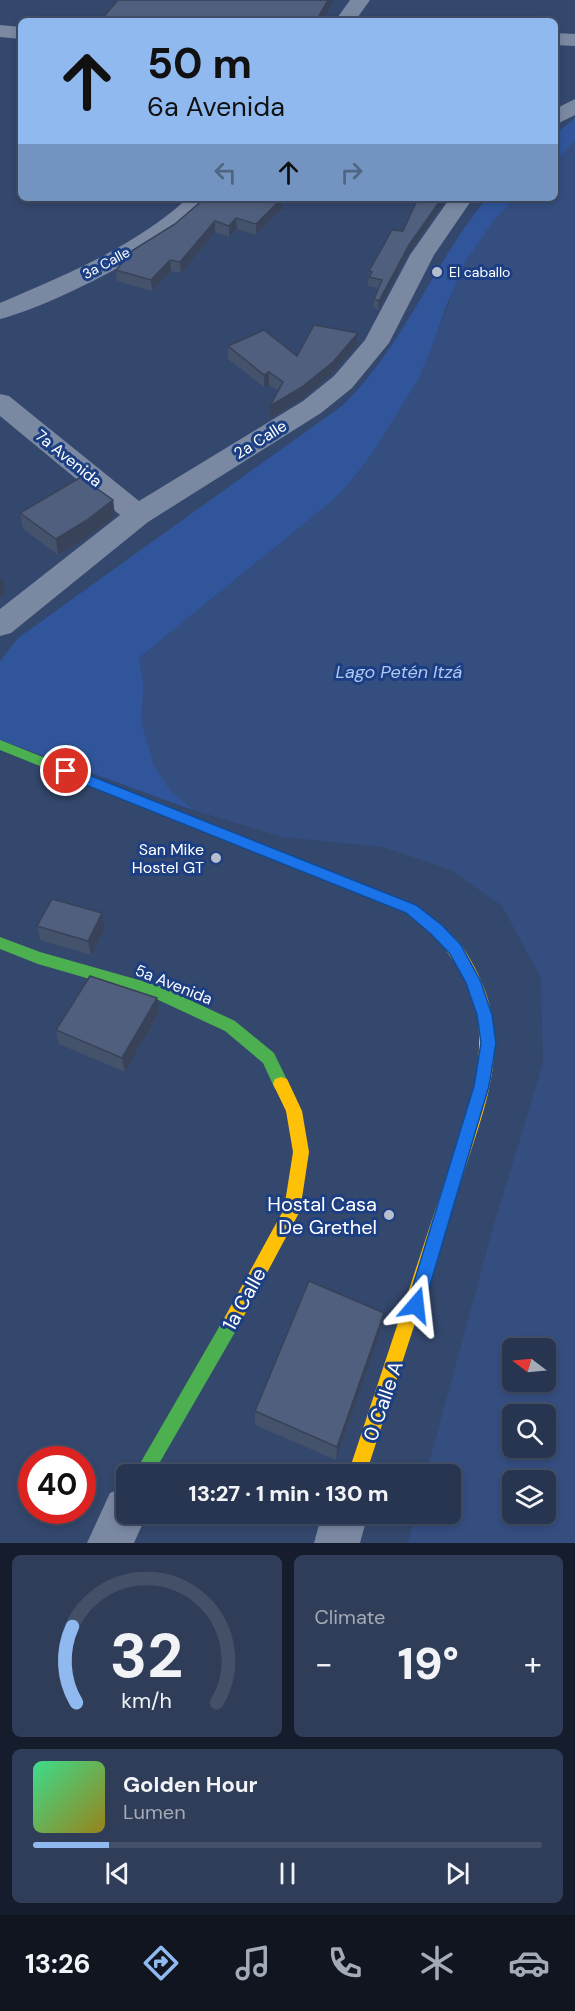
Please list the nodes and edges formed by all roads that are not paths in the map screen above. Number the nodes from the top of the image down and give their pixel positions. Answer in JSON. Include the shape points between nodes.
{"nodes":[{"id":1,"x":360,"y":0,"type":"edge"},
{"id":2,"x":347,"y":18,"type":"edge"},
{"id":3,"x":0,"y":31,"type":"edge"},
{"id":4,"x":18,"y":33,"type":"edge"},
{"id":5,"x":558,"y":39,"type":"edge"},
{"id":6,"x":575,"y":40,"type":"edge"},
{"id":7,"x":575,"y":105,"type":"edge"},
{"id":8,"x":558,"y":117,"type":"edge"},
{"id":9,"x":197,"y":201,"type":"edge"},
{"id":10,"x":460,"y":201,"type":"edge"},
{"id":11,"x":0,"y":312,"type":"edge"},
{"id":12,"x":3,"y":409,"type":"edge"},
{"id":13,"x":138,"y":514,"type":"junction"},
{"id":14,"x":0,"y":625,"type":"edge"},
{"id":15,"x":0,"y":745,"type":"edge"},
{"id":16,"x":0,"y":943,"type":"edge"},
{"id":17,"x":294,"y":1111,"type":"joint"},
{"id":18,"x":149,"y":1464,"type":"edge"},
{"id":19,"x":361,"y":1464,"type":"edge"},
{"id":20,"x":119,"y":1524,"type":"edge"},
{"id":21,"x":343,"y":1524,"type":"edge"},
{"id":22,"x":110,"y":1543,"type":"edge"},
{"id":23,"x":338,"y":1543,"type":"edge"}],
"edges":[{"from":1,"to":2,"type":"street"},
{"from":3,"to":4,"type":"street"},
{"from":5,"to":6,"type":"street"},
{"from":7,"to":8,"type":"street"},
{"from":9,"to":11,"type":"street","name":"3a Calle","via":[[153,238]]},
{"from":10,"to":13,"type":"street","name":"2a Calle","via":[[422,255],[376,343],[343,382],[312,406]]},
{"from":12,"to":13,"type":"street","name":"7a Avenida"},
{"from":13,"to":14,"type":"street","name":"2a Calle"},
{"from":15,"to":19,"type":"street","name":"0 Calle A","via":[[411,909],[455,949],[473,982],[488,1043],[482,1086],[409,1327]]},
{"from":16,"to":17,"type":"street","name":"5a Avenida","via":[[38,958],[154,991],[230,1026],[269,1058]]},
{"from":17,"to":18,"type":"street","name":"1a Calle","via":[[302,1152],[292,1211]]},
{"from":20,"to":22,"type":"street"},
{"from":21,"to":23,"type":"street"}]}
